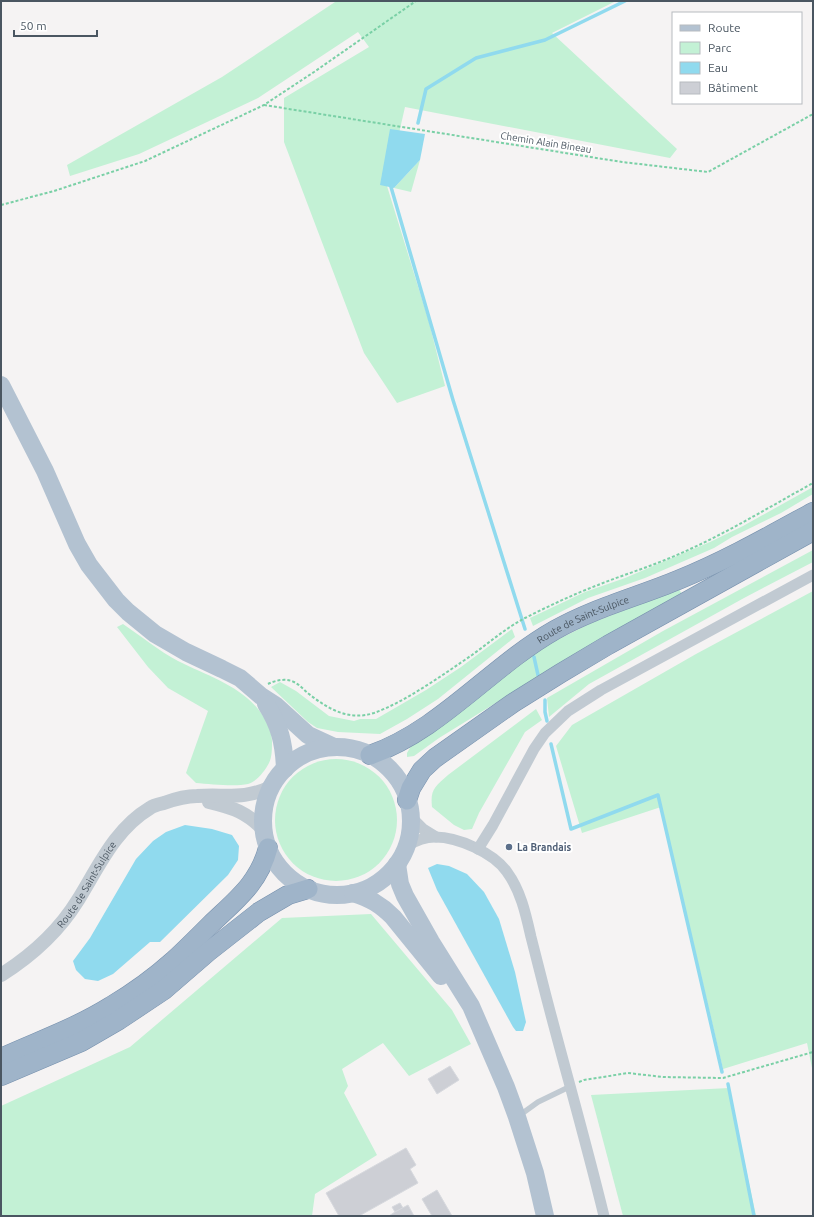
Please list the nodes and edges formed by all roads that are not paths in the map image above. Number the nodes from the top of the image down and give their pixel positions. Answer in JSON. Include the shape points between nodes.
{"nodes":[{"id":1,"x":1,"y":385,"type":"edge"},
{"id":2,"x":813,"y":512,"type":"edge"},
{"id":3,"x":813,"y":531,"type":"edge"},
{"id":4,"x":813,"y":575,"type":"edge"},
{"id":5,"x":259,"y":694,"type":"junction"},
{"id":6,"x":334,"y":747,"type":"junction"},
{"id":7,"x":370,"y":755,"type":"junction"},
{"id":8,"x":285,"y":769,"type":"junction"},
{"id":9,"x":271,"y":787,"type":"junction"},
{"id":10,"x":173,"y":800,"type":"junction"},
{"id":11,"x":409,"y":808,"type":"junction"},
{"id":12,"x":436,"y":837,"type":"junction"},
{"id":13,"x":266,"y":839,"type":"junction"},
{"id":14,"x":406,"y":846,"type":"junction"},
{"id":15,"x":478,"y":849,"type":"junction"},
{"id":16,"x":397,"y":864,"type":"junction"},
{"id":17,"x":308,"y":889,"type":"junction"},
{"id":18,"x":353,"y":893,"type":"junction"},
{"id":19,"x":1,"y":976,"type":"edge"},
{"id":20,"x":491,"y":1053,"type":"junction"},
{"id":21,"x":1,"y":1058,"type":"edge"},
{"id":22,"x":1,"y":1076,"type":"edge"},
{"id":23,"x":569,"y":1087,"type":"junction"},
{"id":24,"x":518,"y":1117,"type":"junction"},
{"id":25,"x":545,"y":1216,"type":"edge"},
{"id":26,"x":604,"y":1216,"type":"edge"}],
"edges":[{"from":1,"to":5,"type":"main road","via":[[77,544],[104,585],[128,612],[155,634],[232,674]]},
{"from":2,"to":7,"type":"highway","name":"Route de Saint-Sulpice","via":[[718,563],[655,590],[590,613],[555,630],[503,666],[438,718],[401,741]]},
{"from":3,"to":11,"type":"highway","via":[[560,673],[469,733],[422,770],[411,788]]},
{"from":4,"to":15,"type":"street","via":[[610,684],[582,701],[557,721],[534,749]]},
{"from":5,"to":6,"type":"main road","via":[[308,735]]},
{"from":5,"to":8,"type":"main road","via":[[274,717],[282,736]]},
{"from":6,"to":7,"type":"main road","via":[[358,750]]},
{"from":6,"to":8,"type":"main road","via":[[307,753]]},
{"from":7,"to":11,"type":"main road","via":[[382,763],[402,786]]},
{"from":8,"to":9,"type":"main road"},
{"from":9,"to":10,"type":"street","name":"Route de Saint-Sulpice","via":[[247,796],[196,796]]},
{"from":9,"to":13,"type":"main road","via":[[264,808]]},
{"from":10,"to":13,"type":"street","name":"Route de Saint-Sulpice","via":[[198,800],[243,812]]},
{"from":10,"to":19,"type":"street","name":"Route de Saint-Sulpice","via":[[152,807],[132,821],[110,847],[78,901],[57,928],[38,948]]},
{"from":11,"to":12,"type":"street","via":[[423,829]]},
{"from":11,"to":14,"type":"main road","via":[[410,831]]},
{"from":12,"to":14,"type":"street","via":[[424,838]]},
{"from":12,"to":15,"type":"street"},
{"from":13,"to":17,"type":"main road","via":[[275,861],[284,873]]},
{"from":13,"to":21,"type":"highway","via":[[262,867],[258,874],[244,892],[174,960],[110,1007],[75,1026]]},
{"from":14,"to":16,"type":"main road"},
{"from":15,"to":23,"type":"street","via":[[494,858],[503,867],[518,891]]},
{"from":16,"to":18,"type":"main road","via":[[378,883]]},
{"from":16,"to":20,"type":"main road","via":[[405,896],[471,1006]]},
{"from":17,"to":18,"type":"main road","via":[[331,895]]},
{"from":17,"to":22,"type":"highway","via":[[288,895],[259,912],[164,990],[120,1020],[81,1042]]},
{"from":18,"to":20,"type":"main road","via":[[376,902],[393,917],[451,988]]},
{"from":20,"to":24,"type":"main road"},
{"from":23,"to":24,"type":"lane","via":[[538,1102]]},
{"from":23,"to":26,"type":"street"},
{"from":24,"to":25,"type":"main road"}]}
